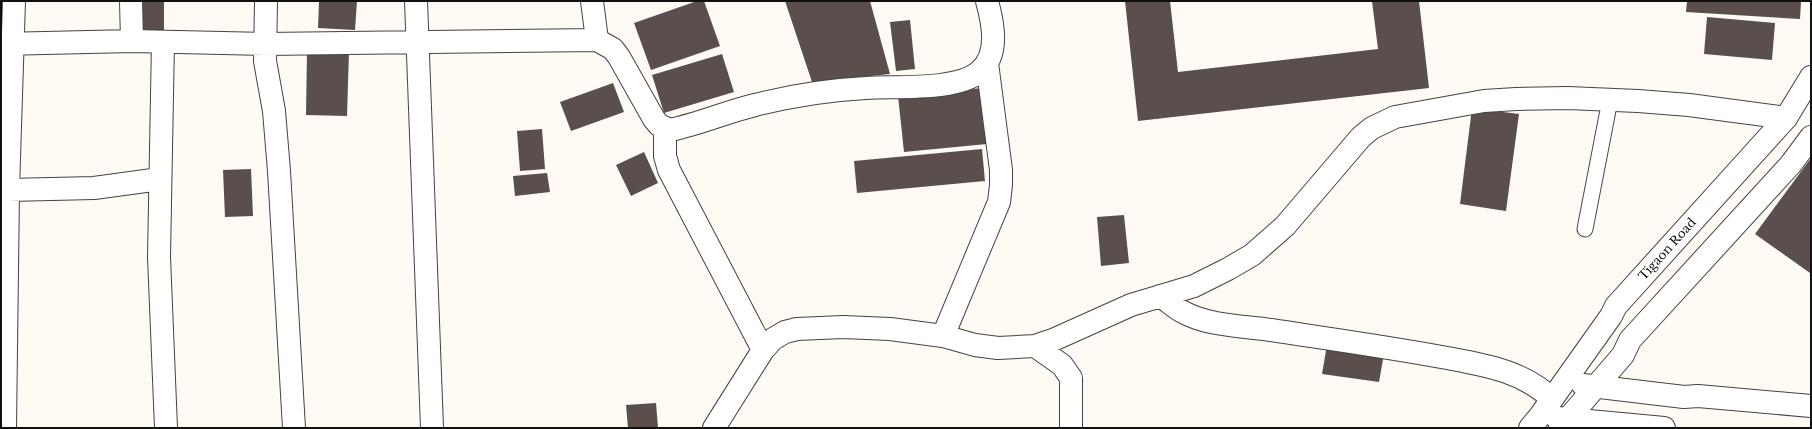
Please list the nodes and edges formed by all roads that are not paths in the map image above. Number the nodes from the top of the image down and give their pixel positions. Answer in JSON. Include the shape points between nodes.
{"nodes":[{"id":1,"x":14,"y":1,"type":"edge"},
{"id":2,"x":131,"y":1,"type":"edge"},
{"id":3,"x":266,"y":1,"type":"edge"},
{"id":4,"x":416,"y":1,"type":"edge"},
{"id":5,"x":592,"y":1,"type":"edge"},
{"id":6,"x":987,"y":1,"type":"edge"},
{"id":7,"x":597,"y":40,"type":"junction"},
{"id":8,"x":132,"y":41,"type":"junction"},
{"id":9,"x":163,"y":42,"type":"junction"},
{"id":10,"x":417,"y":42,"type":"junction"},
{"id":11,"x":7,"y":44,"type":"edge"},
{"id":12,"x":265,"y":44,"type":"junction"},
{"id":13,"x":987,"y":63,"type":"junction"},
{"id":14,"x":1811,"y":77,"type":"edge"},
{"id":15,"x":1610,"y":100,"type":"junction"},
{"id":16,"x":1786,"y":118,"type":"junction"},
{"id":17,"x":665,"y":129,"type":"junction"},
{"id":18,"x":1811,"y":137,"type":"edge"},
{"id":19,"x":160,"y":179,"type":"junction"},
{"id":20,"x":8,"y":190,"type":"junction"},
{"id":21,"x":1585,"y":229,"type":"dead end"},
{"id":22,"x":1160,"y":296,"type":"junction"},
{"id":23,"x":943,"y":336,"type":"junction"},
{"id":24,"x":1035,"y":346,"type":"junction"},
{"id":25,"x":763,"y":350,"type":"junction"},
{"id":26,"x":1602,"y":380,"type":"junction"},
{"id":27,"x":1564,"y":381,"type":"junction"},
{"id":28,"x":1811,"y":406,"type":"edge"},
{"id":29,"x":1541,"y":415,"type":"edge"},
{"id":30,"x":1564,"y":423,"type":"edge"},
{"id":31,"x":5,"y":428,"type":"edge"},
{"id":32,"x":166,"y":428,"type":"edge"},
{"id":33,"x":294,"y":428,"type":"edge"},
{"id":34,"x":432,"y":428,"type":"edge"},
{"id":35,"x":714,"y":428,"type":"edge"},
{"id":36,"x":1071,"y":428,"type":"edge"},
{"id":37,"x":1664,"y":428,"type":"edge"}],
"edges":[{"from":1,"to":11,"type":"street"},
{"from":2,"to":8,"type":"street"},
{"from":3,"to":12,"type":"street"},
{"from":4,"to":10,"type":"street"},
{"from":5,"to":7,"type":"street"},
{"from":6,"to":13,"type":"street","via":[[994,36],[992,52]]},
{"from":7,"to":10,"type":"street"},
{"from":7,"to":17,"type":"street","via":[[613,49],[659,126]]},
{"from":8,"to":9,"type":"street"},
{"from":8,"to":11,"type":"street"},
{"from":9,"to":12,"type":"street"},
{"from":9,"to":19,"type":"street"},
{"from":10,"to":12,"type":"street"},
{"from":10,"to":34,"type":"street"},
{"from":11,"to":20,"type":"street"},
{"from":12,"to":33,"type":"street","via":[[279,171]]},
{"from":13,"to":17,"type":"street","via":[[972,77],[950,83],[864,88],[796,96],[754,105],[679,128]]},
{"from":13,"to":23,"type":"street","via":[[1001,170],[999,202]]},
{"from":14,"to":16,"type":"street","name":"Tigaon Road"},
{"from":15,"to":16,"type":"street","via":[[1689,105]]},
{"from":15,"to":21,"type":"lane"},
{"from":15,"to":22,"type":"street","via":[[1568,98],[1484,101],[1383,121],[1361,137],[1285,226],[1268,242],[1228,270],[1194,286]]},
{"from":16,"to":27,"type":"street","name":"Tigaon Road","via":[[1616,306]]},
{"from":17,"to":25,"type":"street","via":[[665,156],[669,170]]},
{"from":18,"to":26,"type":"street","via":[[1791,164],[1630,340],[1623,355]]},
{"from":19,"to":20,"type":"street","via":[[94,188]]},
{"from":19,"to":32,"type":"street","via":[[159,257]]},
{"from":20,"to":31,"type":"street"},
{"from":22,"to":24,"type":"street","via":[[1131,305]]},
{"from":22,"to":29,"type":"street","via":[[1185,313],[1217,322],[1394,348],[1510,373],[1543,391]]},
{"from":23,"to":24,"type":"street","via":[[998,348]]},
{"from":23,"to":25,"type":"street","via":[[890,328],[797,329],[773,339]]},
{"from":24,"to":36,"type":"street","via":[[1062,365],[1071,378]]},
{"from":25,"to":35,"type":"street"},
{"from":26,"to":27,"type":"street"},
{"from":26,"to":28,"type":"street","via":[[1684,397]]},
{"from":26,"to":30,"type":"street"},
{"from":27,"to":29,"type":"street","name":"Tigaon Road"},
{"from":29,"to":30,"type":"street"},
{"from":30,"to":37,"type":"street"}]}
